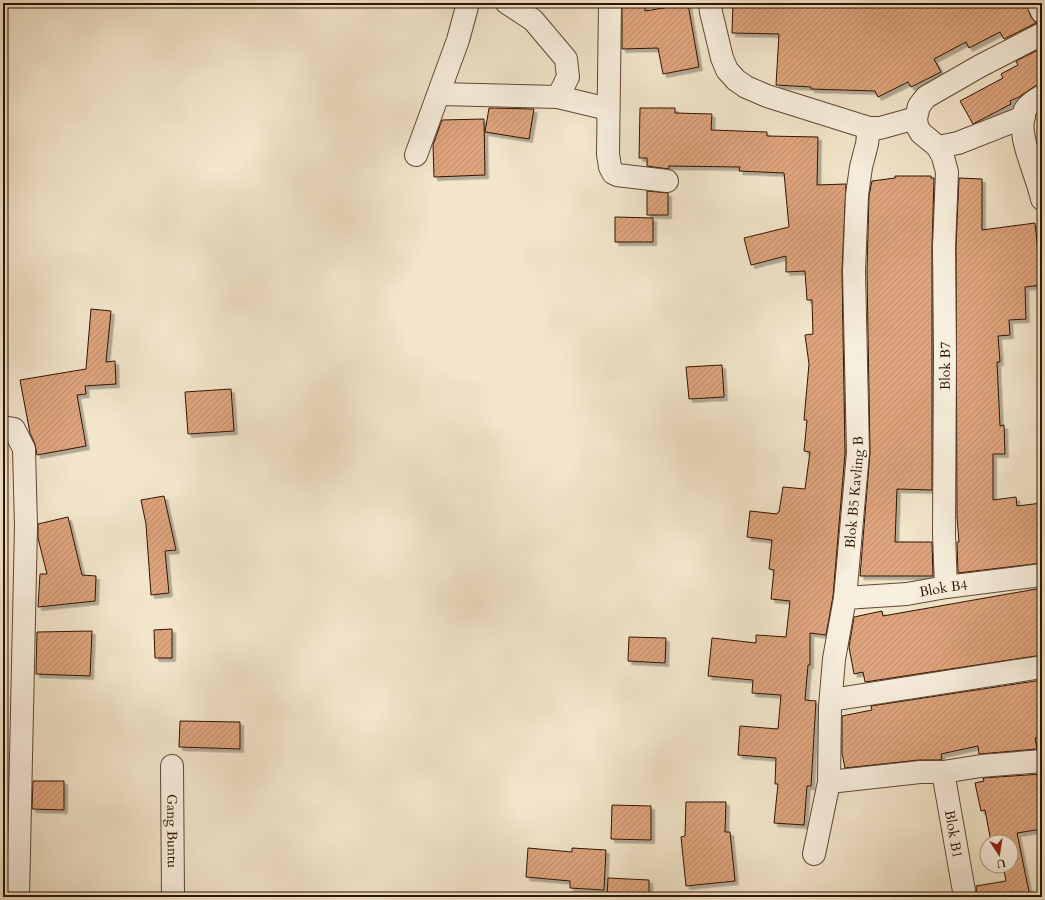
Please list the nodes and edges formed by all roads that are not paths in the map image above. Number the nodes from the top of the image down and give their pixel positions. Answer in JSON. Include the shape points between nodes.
{"nodes":[{"id":1,"x":468,"y":3,"type":"edge"},
{"id":2,"x":507,"y":3,"type":"edge"},
{"id":3,"x":610,"y":3,"type":"edge"},
{"id":4,"x":710,"y":3,"type":"edge"},
{"id":5,"x":1038,"y":3,"type":"edge"},
{"id":6,"x":1042,"y":12,"type":"edge"},
{"id":7,"x":1042,"y":34,"type":"edge"},
{"id":8,"x":439,"y":94,"type":"junction"},
{"id":9,"x":1042,"y":96,"type":"edge"},
{"id":10,"x":558,"y":97,"type":"junction"},
{"id":11,"x":608,"y":109,"type":"junction"},
{"id":12,"x":1024,"y":117,"type":"junction"},
{"id":13,"x":916,"y":118,"type":"junction"},
{"id":14,"x":869,"y":128,"type":"junction"},
{"id":15,"x":938,"y":147,"type":"junction"},
{"id":16,"x":416,"y":155,"type":"dead end"},
{"id":17,"x":667,"y":181,"type":"dead end"},
{"id":18,"x":1042,"y":199,"type":"edge"},
{"id":19,"x":3,"y":428,"type":"edge"},
{"id":20,"x":1042,"y":575,"type":"edge"},
{"id":21,"x":946,"y":587,"type":"junction"},
{"id":22,"x":845,"y":598,"type":"junction"},
{"id":23,"x":1042,"y":667,"type":"edge"},
{"id":24,"x":831,"y":700,"type":"junction"},
{"id":25,"x":1042,"y":761,"type":"edge"},
{"id":26,"x":172,"y":766,"type":"dead end"},
{"id":27,"x":943,"y":772,"type":"junction"},
{"id":28,"x":829,"y":782,"type":"junction"},
{"id":29,"x":814,"y":854,"type":"dead end"},
{"id":30,"x":18,"y":897,"type":"edge"},
{"id":31,"x":173,"y":897,"type":"edge"},
{"id":32,"x":965,"y":897,"type":"edge"}],
"edges":[{"from":1,"to":8,"type":"street"},
{"from":2,"to":10,"type":"street","via":[[533,20],[566,59],[568,78]]},
{"from":3,"to":11,"type":"street"},
{"from":4,"to":14,"type":"street","via":[[722,58],[727,70],[736,80],[767,96]]},
{"from":5,"to":6,"type":"street"},
{"from":7,"to":13,"type":"street","via":[[926,97]]},
{"from":8,"to":10,"type":"street"},
{"from":8,"to":16,"type":"street"},
{"from":9,"to":12,"type":"street","via":[[1029,105]]},
{"from":10,"to":11,"type":"street"},
{"from":11,"to":17,"type":"street","via":[[608,154],[613,173]]},
{"from":12,"to":15,"type":"street","via":[[958,143]]},
{"from":12,"to":18,"type":"street","via":[[1027,149]]},
{"from":13,"to":14,"type":"street","via":[[880,128]]},
{"from":13,"to":15,"type":"street","via":[[921,133]]},
{"from":14,"to":22,"type":"street","name":"Blok B5 Kavling B","via":[[857,203],[854,271],[858,453]]},
{"from":15,"to":21,"type":"street","name":"Blok B7","via":[[947,172],[944,247]]},
{"from":19,"to":30,"type":"street","via":[[14,429],[24,449],[26,526]]},
{"from":20,"to":21,"type":"street","name":"Blok B4"},
{"from":21,"to":22,"type":"street","name":"Blok B4","via":[[907,594]]},
{"from":22,"to":24,"type":"street","name":"Blok B5 Kavling B","via":[[834,659]]},
{"from":23,"to":24,"type":"street"},
{"from":24,"to":28,"type":"street","name":"Blok B5 Kavling B"},
{"from":25,"to":27,"type":"street"},
{"from":26,"to":31,"type":"street","name":"Gang Buntu"},
{"from":27,"to":28,"type":"street","via":[[920,772]]},
{"from":27,"to":32,"type":"street","name":"Blok B1"},
{"from":28,"to":29,"type":"street","name":"Blok B5 Kavling B"}]}
